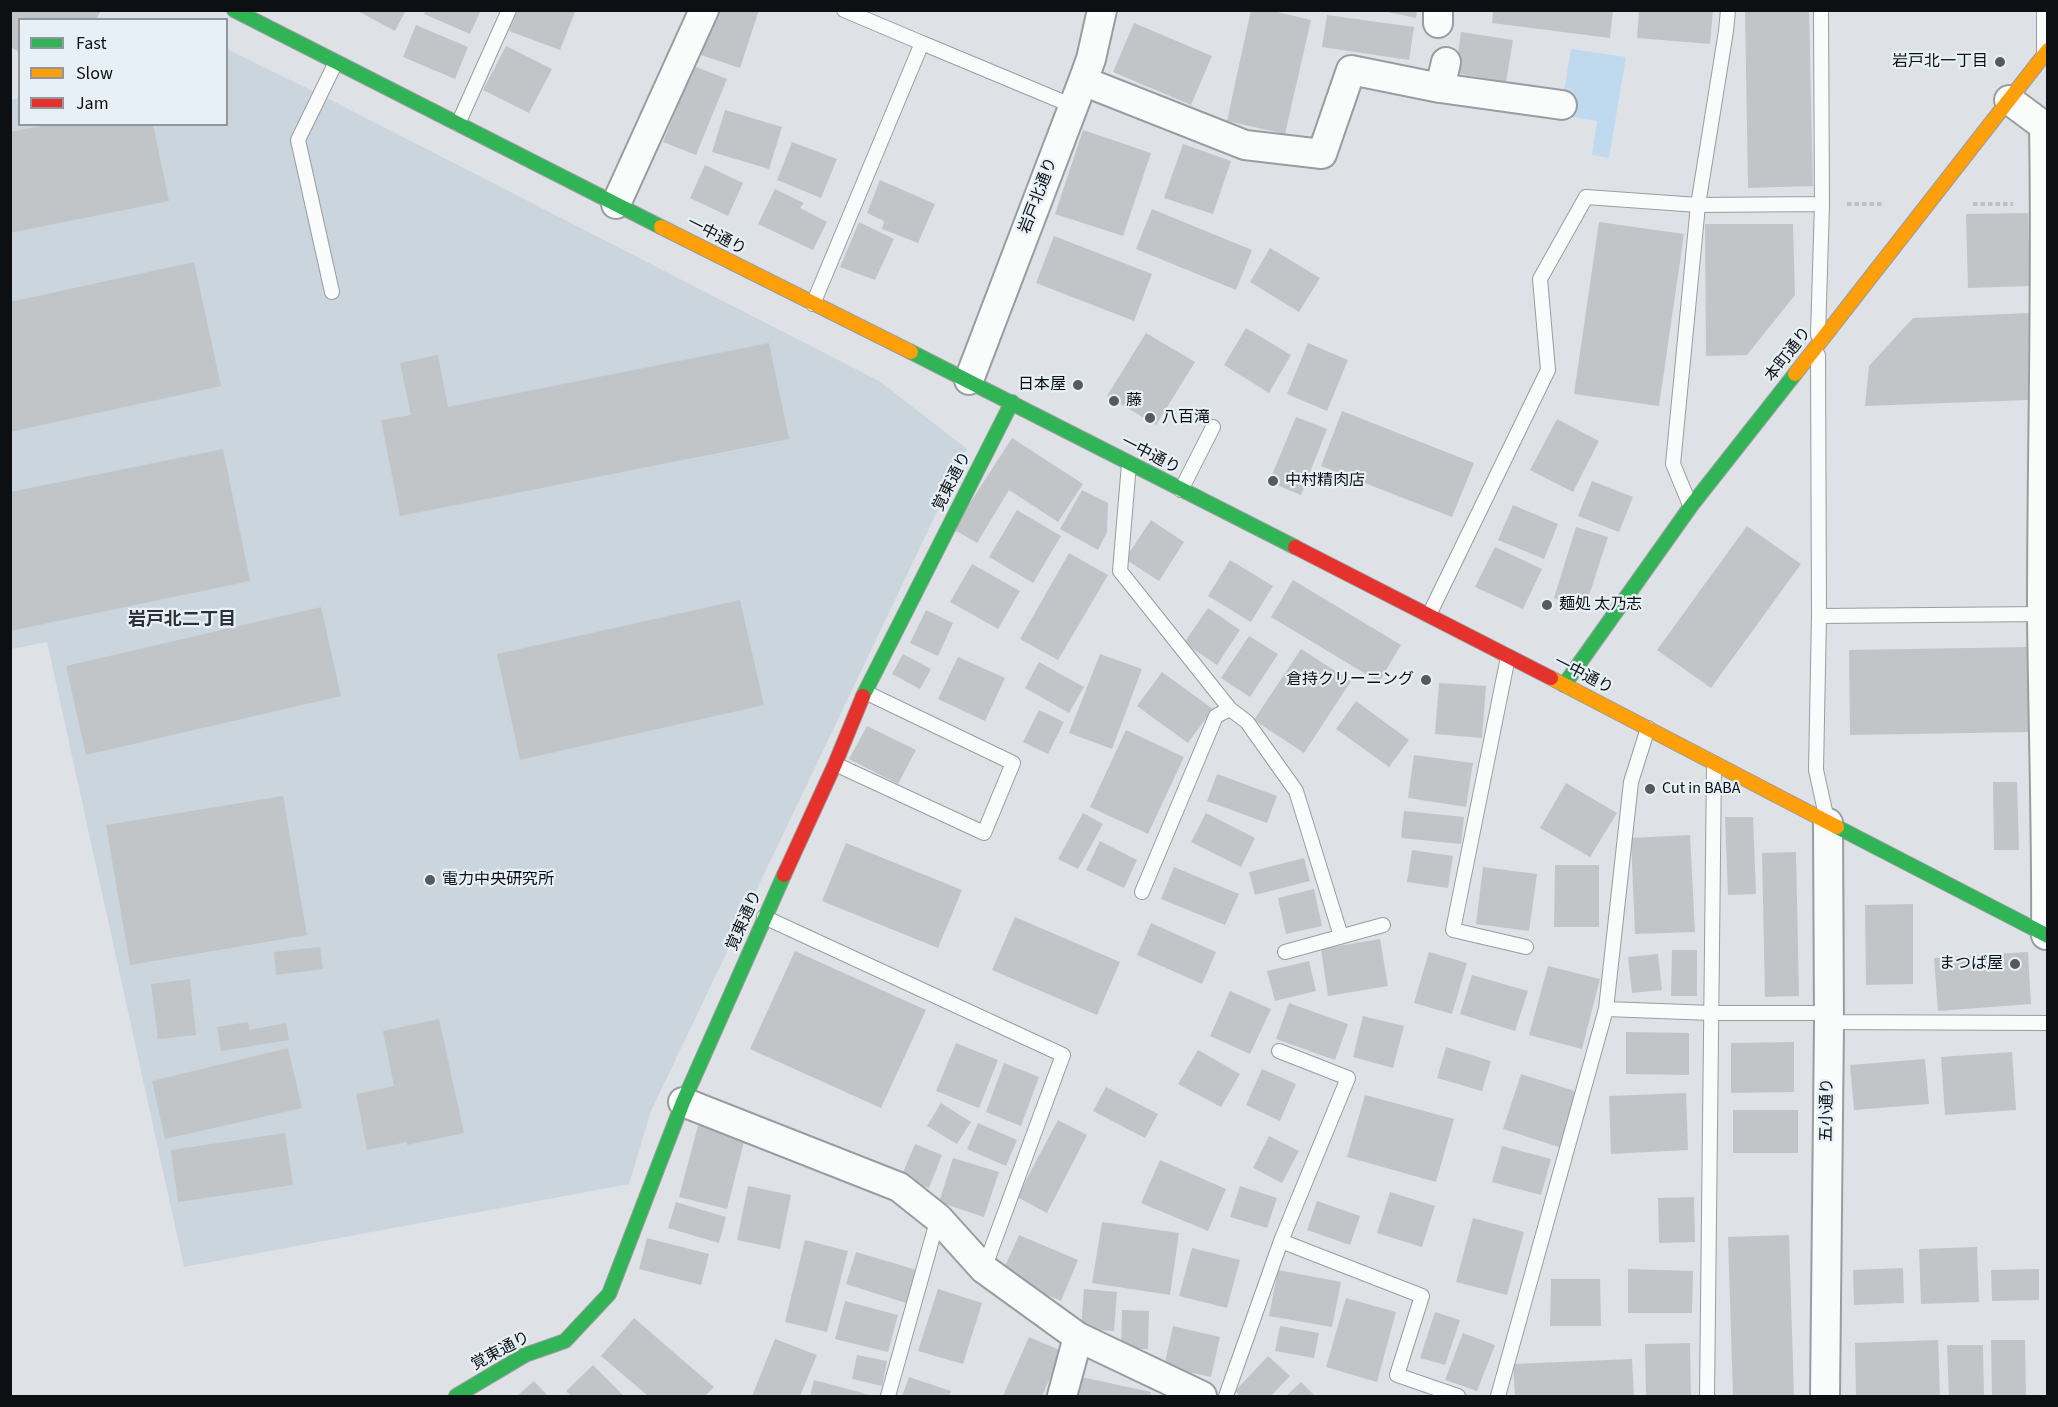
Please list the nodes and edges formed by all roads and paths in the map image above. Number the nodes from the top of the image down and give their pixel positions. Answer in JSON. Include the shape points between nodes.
{"nodes":[{"id":1,"x":509,"y":10,"type":"edge"},
{"id":2,"x":704,"y":10,"type":"edge"},
{"id":3,"x":844,"y":10,"type":"edge"},
{"id":4,"x":1102,"y":10,"type":"edge"},
{"id":5,"x":1728,"y":10,"type":"edge"},
{"id":6,"x":1821,"y":10,"type":"edge"},
{"id":7,"x":2044,"y":10,"type":"edge"},
{"id":8,"x":240,"y":12,"type":"edge"},
{"id":9,"x":273,"y":19,"type":"edge"},
{"id":10,"x":922,"y":43,"type":"junction"},
{"id":11,"x":2046,"y":53,"type":"edge"},
{"id":12,"x":336,"y":62,"type":"junction"},
{"id":13,"x":1078,"y":94,"type":"junction"},
{"id":14,"x":2009,"y":100,"type":"junction"},
{"id":15,"x":1562,"y":105,"type":"dead end"},
{"id":16,"x":459,"y":124,"type":"junction"},
{"id":17,"x":2046,"y":203,"type":"edge"},
{"id":18,"x":616,"y":204,"type":"junction"},
{"id":19,"x":1822,"y":204,"type":"junction"},
{"id":20,"x":1927,"y":204,"type":"junction"},
{"id":21,"x":1698,"y":205,"type":"junction"},
{"id":22,"x":332,"y":292,"type":"dead end"},
{"id":23,"x":813,"y":304,"type":"junction"},
{"id":24,"x":1818,"y":345,"type":"junction"},
{"id":25,"x":969,"y":380,"type":"junction"},
{"id":26,"x":1012,"y":402,"type":"junction"},
{"id":27,"x":1213,"y":427,"type":"dead end"},
{"id":28,"x":1129,"y":464,"type":"junction"},
{"id":29,"x":1181,"y":490,"type":"junction"},
{"id":30,"x":1691,"y":506,"type":"junction"},
{"id":31,"x":2045,"y":614,"type":"edge"},
{"id":32,"x":1430,"y":615,"type":"junction"},
{"id":33,"x":1819,"y":615,"type":"junction"},
{"id":34,"x":1508,"y":657,"type":"junction"},
{"id":35,"x":1564,"y":685,"type":"junction"},
{"id":36,"x":865,"y":692,"type":"junction"},
{"id":37,"x":1230,"y":709,"type":"junction"},
{"id":38,"x":1648,"y":728,"type":"junction"},
{"id":39,"x":1714,"y":763,"type":"junction"},
{"id":40,"x":836,"y":764,"type":"junction"},
{"id":41,"x":1828,"y":824,"type":"junction"},
{"id":42,"x":1143,"y":892,"type":"dead end"},
{"id":43,"x":764,"y":917,"type":"junction"},
{"id":44,"x":1383,"y":925,"type":"dead end"},
{"id":45,"x":1341,"y":936,"type":"junction"},
{"id":46,"x":2047,"y":936,"type":"edge"},
{"id":47,"x":1526,"y":947,"type":"dead end"},
{"id":48,"x":1285,"y":952,"type":"dead end"},
{"id":49,"x":1606,"y":1009,"type":"junction"},
{"id":50,"x":1712,"y":1013,"type":"junction"},
{"id":51,"x":1828,"y":1018,"type":"junction"},
{"id":52,"x":2048,"y":1023,"type":"edge"},
{"id":53,"x":1279,"y":1051,"type":"dead end"},
{"id":54,"x":683,"y":1102,"type":"junction"},
{"id":55,"x":938,"y":1218,"type":"junction"},
{"id":56,"x":1281,"y":1241,"type":"junction"},
{"id":57,"x":984,"y":1269,"type":"junction"},
{"id":58,"x":1078,"y":1337,"type":"junction"},
{"id":59,"x":456,"y":1396,"type":"edge"},
{"id":60,"x":888,"y":1396,"type":"edge"},
{"id":61,"x":1062,"y":1396,"type":"edge"},
{"id":62,"x":1202,"y":1396,"type":"edge"},
{"id":63,"x":1226,"y":1396,"type":"edge"},
{"id":64,"x":1458,"y":1396,"type":"edge"},
{"id":65,"x":1498,"y":1396,"type":"edge"},
{"id":66,"x":1707,"y":1396,"type":"edge"},
{"id":67,"x":1825,"y":1396,"type":"edge"}],
"edges":[{"from":1,"to":16,"type":"lane"},
{"from":2,"to":18,"type":"street"},
{"from":3,"to":10,"type":"lane"},
{"from":4,"to":13,"type":"street","name":"岩戸北通り"},
{"from":5,"to":21,"type":"lane"},
{"from":6,"to":19,"type":"lane"},
{"from":7,"to":11,"type":"lane"},
{"from":8,"to":9,"type":"street","name":"一中通り"},
{"from":9,"to":12,"type":"street","name":"一中通り"},
{"from":10,"to":13,"type":"lane"},
{"from":10,"to":23,"type":"lane"},
{"from":11,"to":14,"type":"street","name":"本町通り"},
{"from":12,"to":16,"type":"street","name":"一中通り"},
{"from":12,"to":22,"type":"lane","via":[[298,140]]},
{"from":13,"to":15,"type":"street","via":[[1245,145],[1322,154],[1351,70],[1443,75]]},
{"from":13,"to":25,"type":"street","name":"岩戸北通り"},
{"from":14,"to":17,"type":"street","via":[[2044,126]]},
{"from":14,"to":20,"type":"street","name":"本町通り"},
{"from":16,"to":18,"type":"street","name":"一中通り"},
{"from":17,"to":20,"type":"path"},
{"from":17,"to":31,"type":"street"},
{"from":18,"to":23,"type":"street","name":"一中通り"},
{"from":19,"to":20,"type":"path"},
{"from":19,"to":21,"type":"lane"},
{"from":19,"to":24,"type":"lane"},
{"from":20,"to":24,"type":"street","name":"本町通り"},
{"from":21,"to":30,"type":"lane","via":[[1673,464]]},
{"from":21,"to":32,"type":"lane","via":[[1586,197],[1540,279],[1548,370]]},
{"from":23,"to":25,"type":"street","name":"一中通り"},
{"from":24,"to":30,"type":"street","name":"本町通り"},
{"from":24,"to":33,"type":"lane"},
{"from":25,"to":26,"type":"street","name":"一中通り"},
{"from":26,"to":28,"type":"street","name":"一中通り"},
{"from":26,"to":36,"type":"street","name":"覚東通り"},
{"from":27,"to":29,"type":"lane"},
{"from":28,"to":29,"type":"street","name":"一中通り"},
{"from":28,"to":37,"type":"lane","via":[[1120,571]]},
{"from":29,"to":32,"type":"street","name":"一中通り"},
{"from":30,"to":35,"type":"street","name":"本町通り"},
{"from":31,"to":33,"type":"lane"},
{"from":31,"to":46,"type":"street"},
{"from":32,"to":34,"type":"street","name":"一中通り"},
{"from":33,"to":41,"type":"lane","via":[[1816,771]]},
{"from":34,"to":35,"type":"street","name":"一中通り"},
{"from":34,"to":47,"type":"lane","via":[[1453,930]]},
{"from":35,"to":38,"type":"street","name":"一中通り"},
{"from":36,"to":40,"type":"street","name":"覚東通り"},
{"from":36,"to":40,"type":"lane","via":[[1014,763],[984,833]]},
{"from":37,"to":42,"type":"lane","via":[[1216,716]]},
{"from":37,"to":45,"type":"lane","via":[[1247,722],[1296,791]]},
{"from":38,"to":39,"type":"street","name":"一中通り"},
{"from":38,"to":49,"type":"lane","via":[[1631,782]]},
{"from":39,"to":41,"type":"street","name":"一中通り"},
{"from":39,"to":50,"type":"lane"},
{"from":40,"to":43,"type":"street","name":"覚東通り"},
{"from":41,"to":46,"type":"street","name":"一中通り"},
{"from":41,"to":51,"type":"street","name":"五小通り"},
{"from":43,"to":54,"type":"street","name":"覚東通り"},
{"from":43,"to":57,"type":"lane","via":[[1063,1055]]},
{"from":44,"to":45,"type":"lane"},
{"from":45,"to":48,"type":"lane"},
{"from":49,"to":50,"type":"lane"},
{"from":49,"to":65,"type":"lane"},
{"from":50,"to":51,"type":"lane"},
{"from":50,"to":66,"type":"lane"},
{"from":51,"to":52,"type":"lane"},
{"from":51,"to":67,"type":"street","name":"五小通り"},
{"from":53,"to":56,"type":"lane","via":[[1348,1078]]},
{"from":54,"to":55,"type":"street","via":[[899,1187]]},
{"from":54,"to":59,"type":"street","name":"覚東通り","via":[[609,1294],[566,1341],[525,1355]]},
{"from":55,"to":57,"type":"street"},
{"from":55,"to":60,"type":"lane"},
{"from":56,"to":63,"type":"lane"},
{"from":56,"to":64,"type":"lane","via":[[1422,1296],[1397,1375]]},
{"from":57,"to":58,"type":"street"},
{"from":58,"to":61,"type":"street"},
{"from":58,"to":62,"type":"street"}]}
